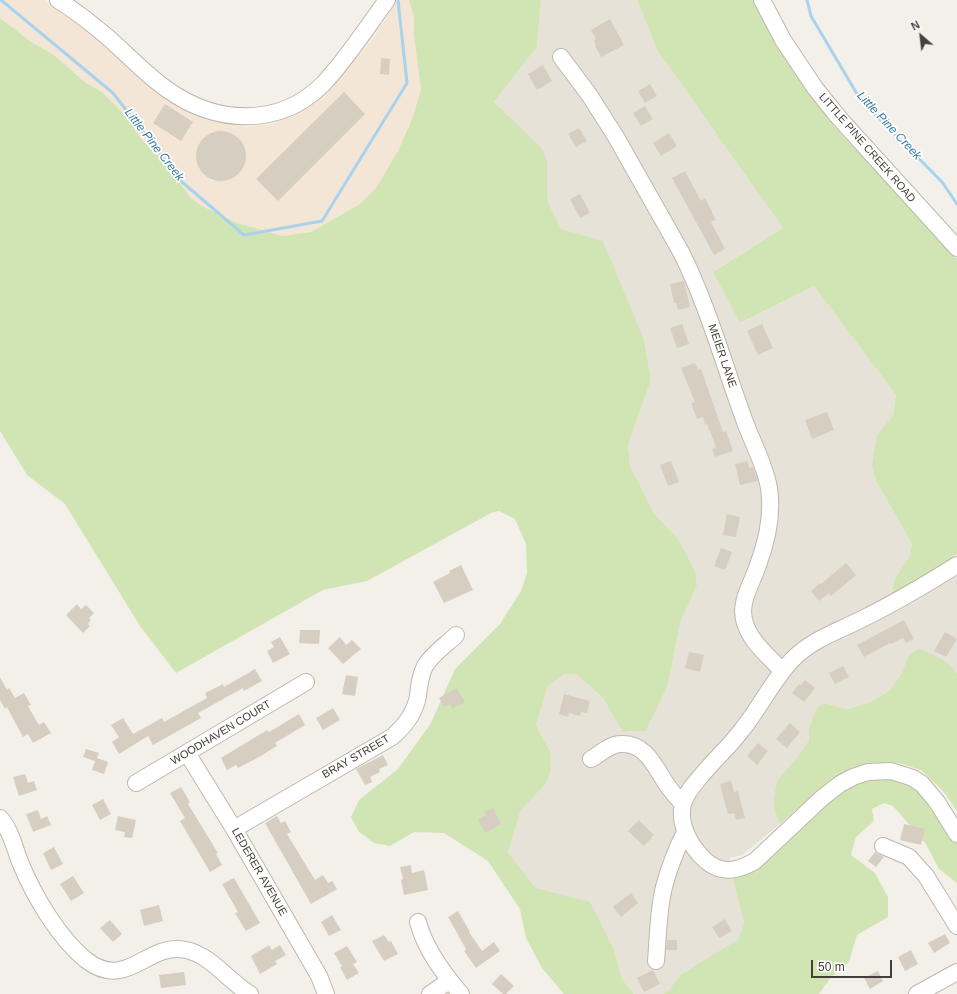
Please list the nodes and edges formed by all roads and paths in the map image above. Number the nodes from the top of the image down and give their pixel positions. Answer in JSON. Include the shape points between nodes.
{"nodes":[{"id":1,"x":58,"y":0,"type":"edge"},
{"id":2,"x":387,"y":0,"type":"edge"},
{"id":3,"x":762,"y":0,"type":"edge"},
{"id":4,"x":561,"y":57,"type":"dead end"},
{"id":5,"x":957,"y":248,"type":"edge"},
{"id":6,"x":957,"y":565,"type":"edge"},
{"id":7,"x":456,"y":635,"type":"dead end"},
{"id":8,"x":782,"y":671,"type":"junction"},
{"id":9,"x":306,"y":682,"type":"dead end"},
{"id":10,"x":187,"y":753,"type":"junction"},
{"id":11,"x":591,"y":759,"type":"dead end"},
{"id":12,"x":136,"y":783,"type":"dead end"},
{"id":13,"x":683,"y":804,"type":"junction"},
{"id":14,"x":0,"y":818,"type":"edge"},
{"id":15,"x":234,"y":829,"type":"junction"},
{"id":16,"x":686,"y":832,"type":"junction"},
{"id":17,"x":957,"y":834,"type":"edge"},
{"id":18,"x":883,"y":846,"type":"dead end"},
{"id":19,"x":418,"y":922,"type":"dead end"},
{"id":20,"x":957,"y":926,"type":"edge"},
{"id":21,"x":656,"y":961,"type":"dead end"},
{"id":22,"x":957,"y":972,"type":"edge"},
{"id":23,"x":449,"y":981,"type":"junction"},
{"id":24,"x":250,"y":994,"type":"edge"},
{"id":25,"x":326,"y":994,"type":"edge"},
{"id":26,"x":430,"y":994,"type":"edge"},
{"id":27,"x":461,"y":994,"type":"edge"},
{"id":28,"x":917,"y":994,"type":"edge"}],
"edges":[{"from":1,"to":2,"type":"street","via":[[100,30],[172,93],[209,111],[243,117],[280,111],[314,92],[342,61]]},
{"from":3,"to":5,"type":"street","name":"LITTLE PINE CREEK ROAD","via":[[783,40],[815,88]]},
{"from":4,"to":8,"type":"street","name":"MEIER LANE","via":[[616,137],[681,252],[691,271],[724,360],[766,478],[770,499],[766,540],[745,598],[743,615],[753,638]]},
{"from":6,"to":8,"type":"street","via":[[860,620],[808,645]]},
{"from":7,"to":15,"type":"street","name":"BRAY STREET","via":[[426,665],[419,684],[415,710],[399,731]]},
{"from":8,"to":13,"type":"street","via":[[741,731],[691,788]]},
{"from":9,"to":10,"type":"street","name":"WOODHAVEN COURT"},
{"from":10,"to":12,"type":"street","name":"WOODHAVEN COURT"},
{"from":10,"to":15,"type":"street","name":"LEDERER AVENUE"},
{"from":11,"to":13,"type":"street","via":[[613,745],[622,743],[635,746],[646,753]]},
{"from":13,"to":16,"type":"street"},
{"from":14,"to":24,"type":"street","via":[[40,903],[66,940],[88,961],[106,970],[120,971],[164,951],[184,949],[207,960]]},
{"from":15,"to":25,"type":"street","name":"LEDERER AVENUE"},
{"from":16,"to":17,"type":"street","via":[[690,842],[709,864],[724,871],[745,867],[766,852],[840,784],[868,772],[891,771],[913,778],[922,784]]},
{"from":16,"to":21,"type":"street","via":[[677,849],[664,888]]},
{"from":18,"to":20,"type":"street","via":[[909,857],[926,876]]},
{"from":19,"to":23,"type":"street","via":[[423,939]]},
{"from":22,"to":28,"type":"street"},
{"from":23,"to":26,"type":"street"},
{"from":23,"to":27,"type":"street"}]}
